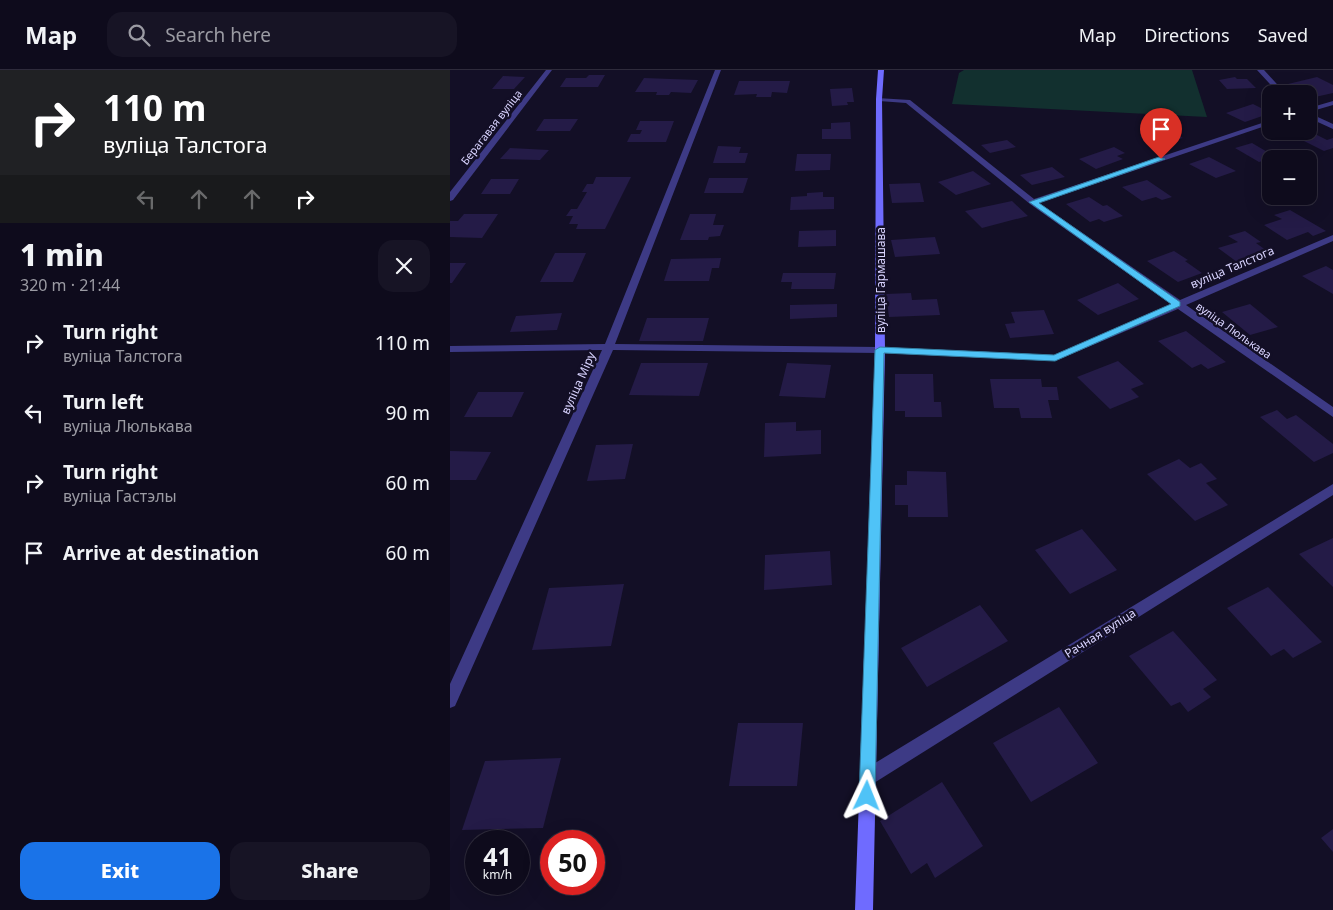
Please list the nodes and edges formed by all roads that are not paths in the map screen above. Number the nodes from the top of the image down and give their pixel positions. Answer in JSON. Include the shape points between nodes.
{"nodes":[{"id":1,"x":549,"y":70,"type":"edge"},
{"id":2,"x":718,"y":70,"type":"edge"},
{"id":3,"x":881,"y":70,"type":"edge"},
{"id":4,"x":1260,"y":70,"type":"edge"},
{"id":5,"x":1274,"y":85,"type":"edge"},
{"id":6,"x":879,"y":99,"type":"junction"},
{"id":7,"x":1333,"y":103,"type":"edge"},
{"id":8,"x":1317,"y":108,"type":"edge"},
{"id":9,"x":1317,"y":119,"type":"edge"},
{"id":10,"x":1262,"y":125,"type":"edge"},
{"id":11,"x":1333,"y":127,"type":"edge"},
{"id":12,"x":450,"y":198,"type":"edge"},
{"id":13,"x":1033,"y":202,"type":"junction"},
{"id":14,"x":1333,"y":238,"type":"edge"},
{"id":15,"x":1177,"y":304,"type":"junction"},
{"id":16,"x":609,"y":347,"type":"junction"},
{"id":17,"x":450,"y":349,"type":"edge"},
{"id":18,"x":880,"y":350,"type":"junction"},
{"id":19,"x":1333,"y":413,"type":"edge"},
{"id":20,"x":1333,"y":489,"type":"edge"},
{"id":21,"x":450,"y":701,"type":"edge"},
{"id":22,"x":868,"y":777,"type":"junction"},
{"id":23,"x":864,"y":910,"type":"edge"}],
"edges":[{"from":1,"to":12,"type":"street","name":"Берагавая вуліца"},
{"from":2,"to":16,"type":"street","name":"вуліца Міру"},
{"from":3,"to":6,"type":"main road","name":"вуліца Гармашава"},
{"from":4,"to":5,"type":"street"},
{"from":6,"to":13,"type":"street","name":"вуліца Люлькава","via":[[908,101]]},
{"from":6,"to":18,"type":"main road","name":"вуліца Гармашава"},
{"from":7,"to":8,"type":"street"},
{"from":9,"to":11,"type":"street"},
{"from":10,"to":13,"type":"street"},
{"from":13,"to":15,"type":"street","name":"вуліца Люлькава"},
{"from":14,"to":15,"type":"street","name":"вуліца Талстога"},
{"from":15,"to":18,"type":"street","name":"вуліца Талстога","via":[[1055,358]]},
{"from":15,"to":19,"type":"street","name":"вуліца Люлькава"},
{"from":16,"to":17,"type":"street","name":"вуліца Талстога"},
{"from":16,"to":18,"type":"street","name":"вуліца Талстога"},
{"from":16,"to":21,"type":"street","name":"вуліца Міру"},
{"from":18,"to":22,"type":"main road","name":"вуліца Гармашава"},
{"from":20,"to":22,"type":"street","name":"Рачная вуліца"},
{"from":22,"to":23,"type":"main road","name":"вуліца Гармашава"}]}
